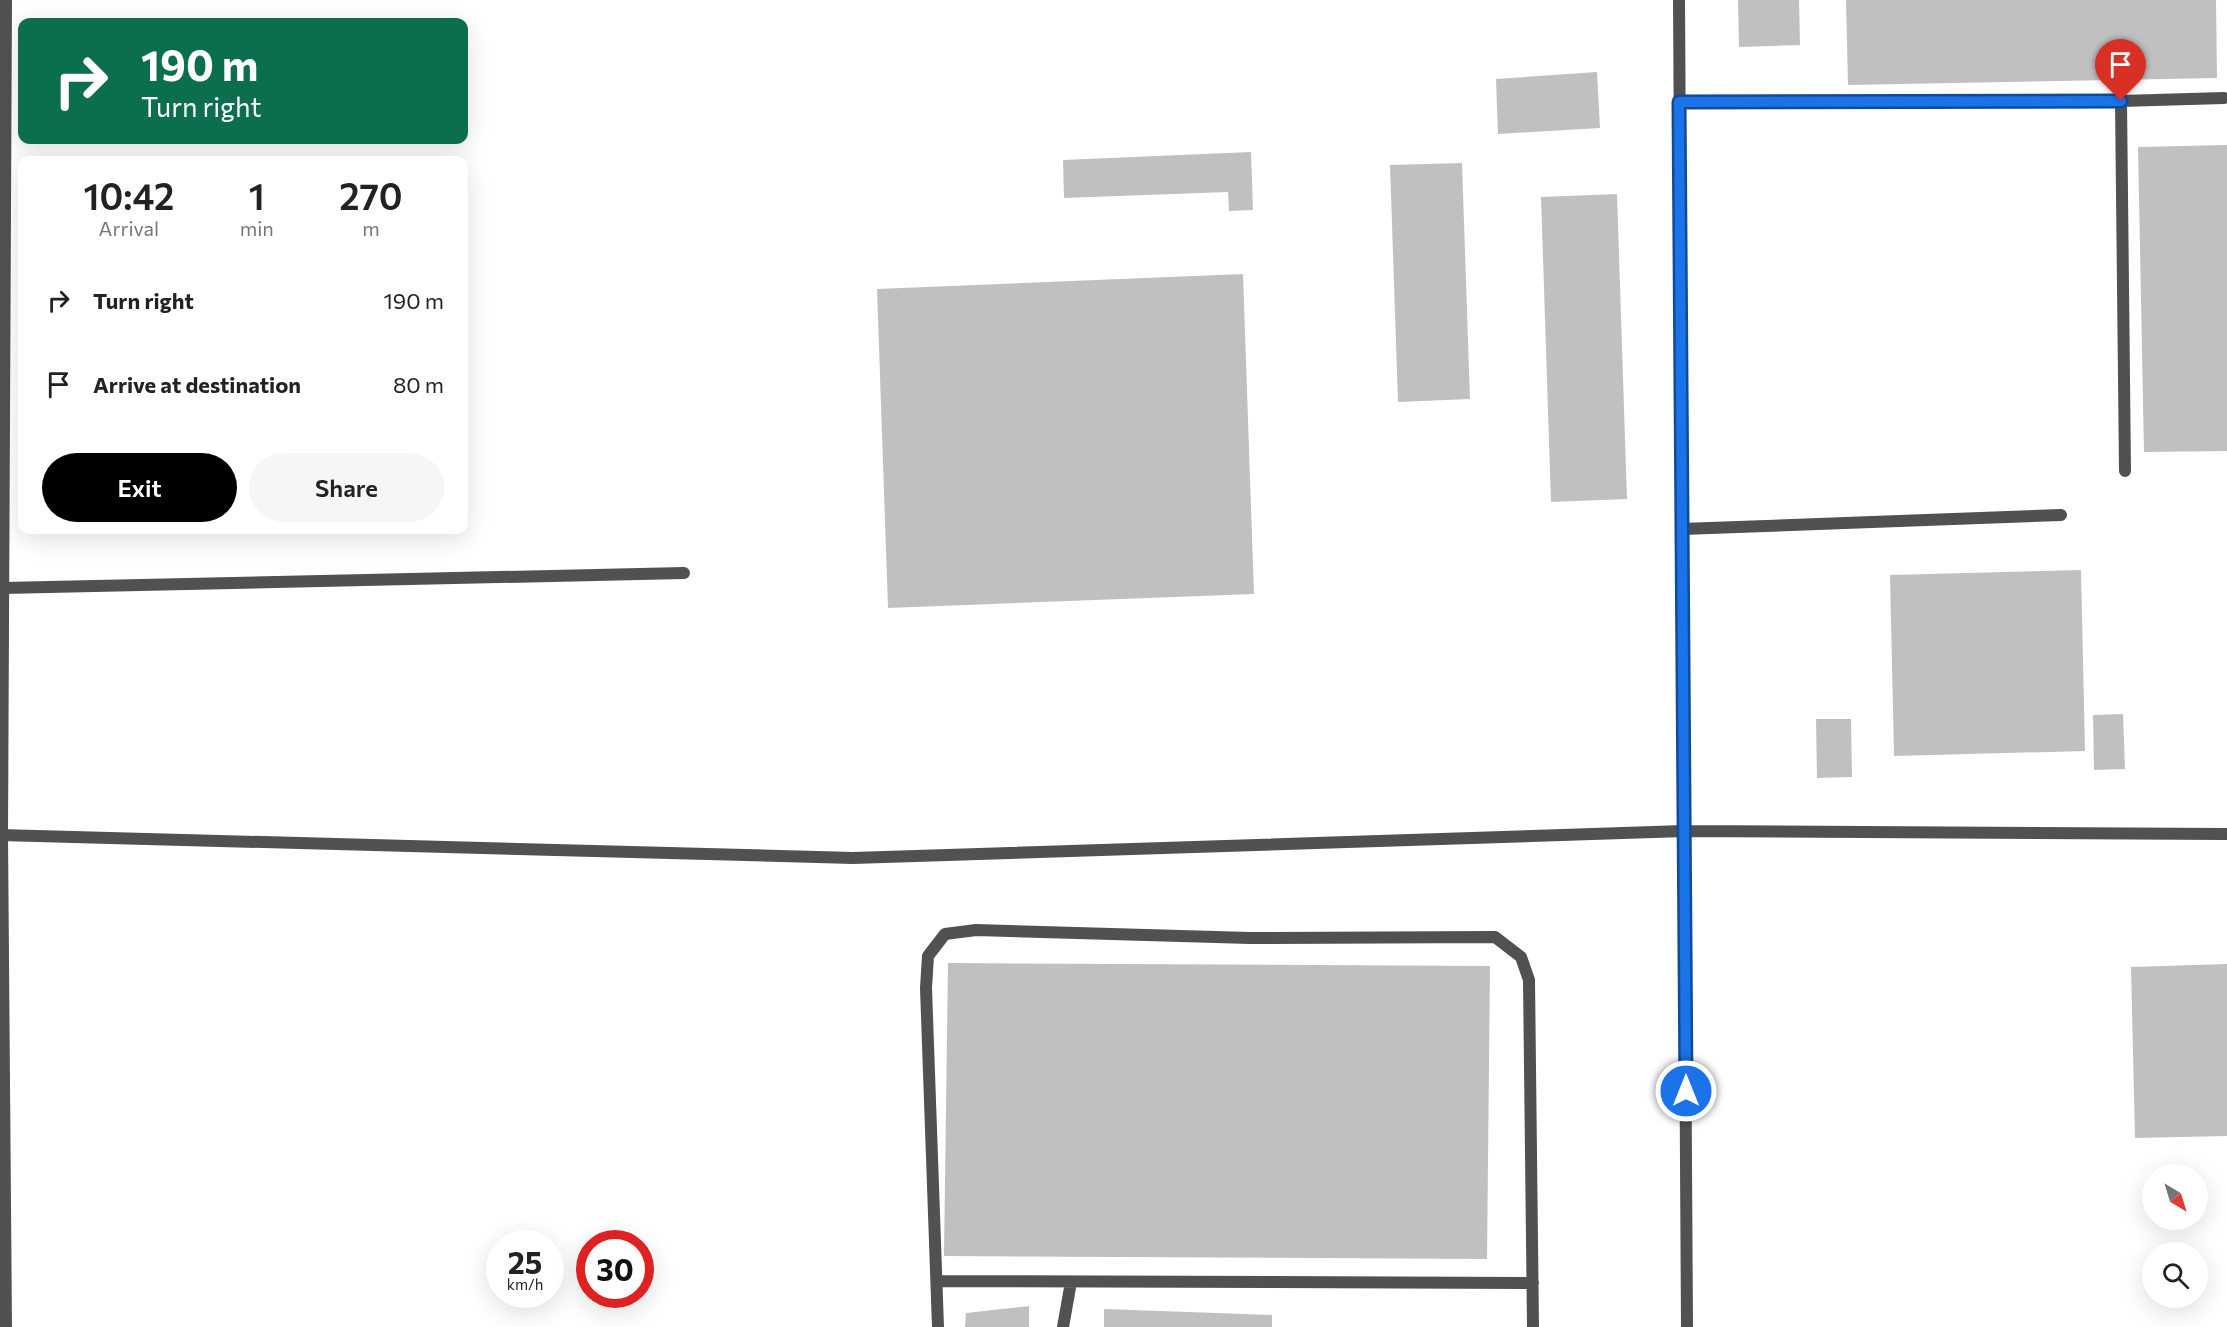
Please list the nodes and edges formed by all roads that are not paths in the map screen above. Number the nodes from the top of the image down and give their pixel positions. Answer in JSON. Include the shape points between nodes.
{"nodes":[{"id":1,"x":6,"y":0,"type":"edge"},
{"id":2,"x":1679,"y":0,"type":"edge"},
{"id":3,"x":2224,"y":98,"type":"dead end"},
{"id":4,"x":2121,"y":101,"type":"junction"},
{"id":5,"x":1679,"y":102,"type":"junction"},
{"id":6,"x":2,"y":388,"type":"edge"},
{"id":7,"x":2125,"y":471,"type":"dead end"},
{"id":8,"x":2061,"y":515,"type":"dead end"},
{"id":9,"x":1682,"y":529,"type":"junction"},
{"id":10,"x":684,"y":573,"type":"dead end"},
{"id":11,"x":3,"y":588,"type":"junction"},
{"id":12,"x":1684,"y":831,"type":"junction"},
{"id":13,"x":2227,"y":834,"type":"edge"},
{"id":14,"x":1,"y":835,"type":"edge"},
{"id":15,"x":937,"y":1281,"type":"junction"},
{"id":16,"x":1071,"y":1282,"type":"junction"},
{"id":17,"x":1533,"y":1283,"type":"junction"},
{"id":18,"x":6,"y":1327,"type":"edge"},
{"id":19,"x":938,"y":1327,"type":"edge"},
{"id":20,"x":1063,"y":1327,"type":"edge"},
{"id":21,"x":1533,"y":1327,"type":"edge"},
{"id":22,"x":1687,"y":1327,"type":"edge"}],
"edges":[{"from":1,"to":6,"type":"street"},
{"from":2,"to":5,"type":"street"},
{"from":3,"to":4,"type":"street"},
{"from":4,"to":5,"type":"street"},
{"from":4,"to":7,"type":"street"},
{"from":5,"to":9,"type":"street"},
{"from":6,"to":11,"type":"street"},
{"from":8,"to":9,"type":"street"},
{"from":9,"to":12,"type":"street"},
{"from":10,"to":11,"type":"street"},
{"from":11,"to":14,"type":"street"},
{"from":12,"to":13,"type":"street"},
{"from":12,"to":14,"type":"street","via":[[853,858]]},
{"from":12,"to":22,"type":"street"},
{"from":14,"to":18,"type":"street"},
{"from":15,"to":16,"type":"street"},
{"from":15,"to":17,"type":"street","via":[[928,956],[945,934],[976,930],[1250,938],[1495,937],[1521,957],[1529,980]]},
{"from":15,"to":19,"type":"street"},
{"from":16,"to":17,"type":"street"},
{"from":16,"to":20,"type":"street"},
{"from":17,"to":21,"type":"street"}]}
